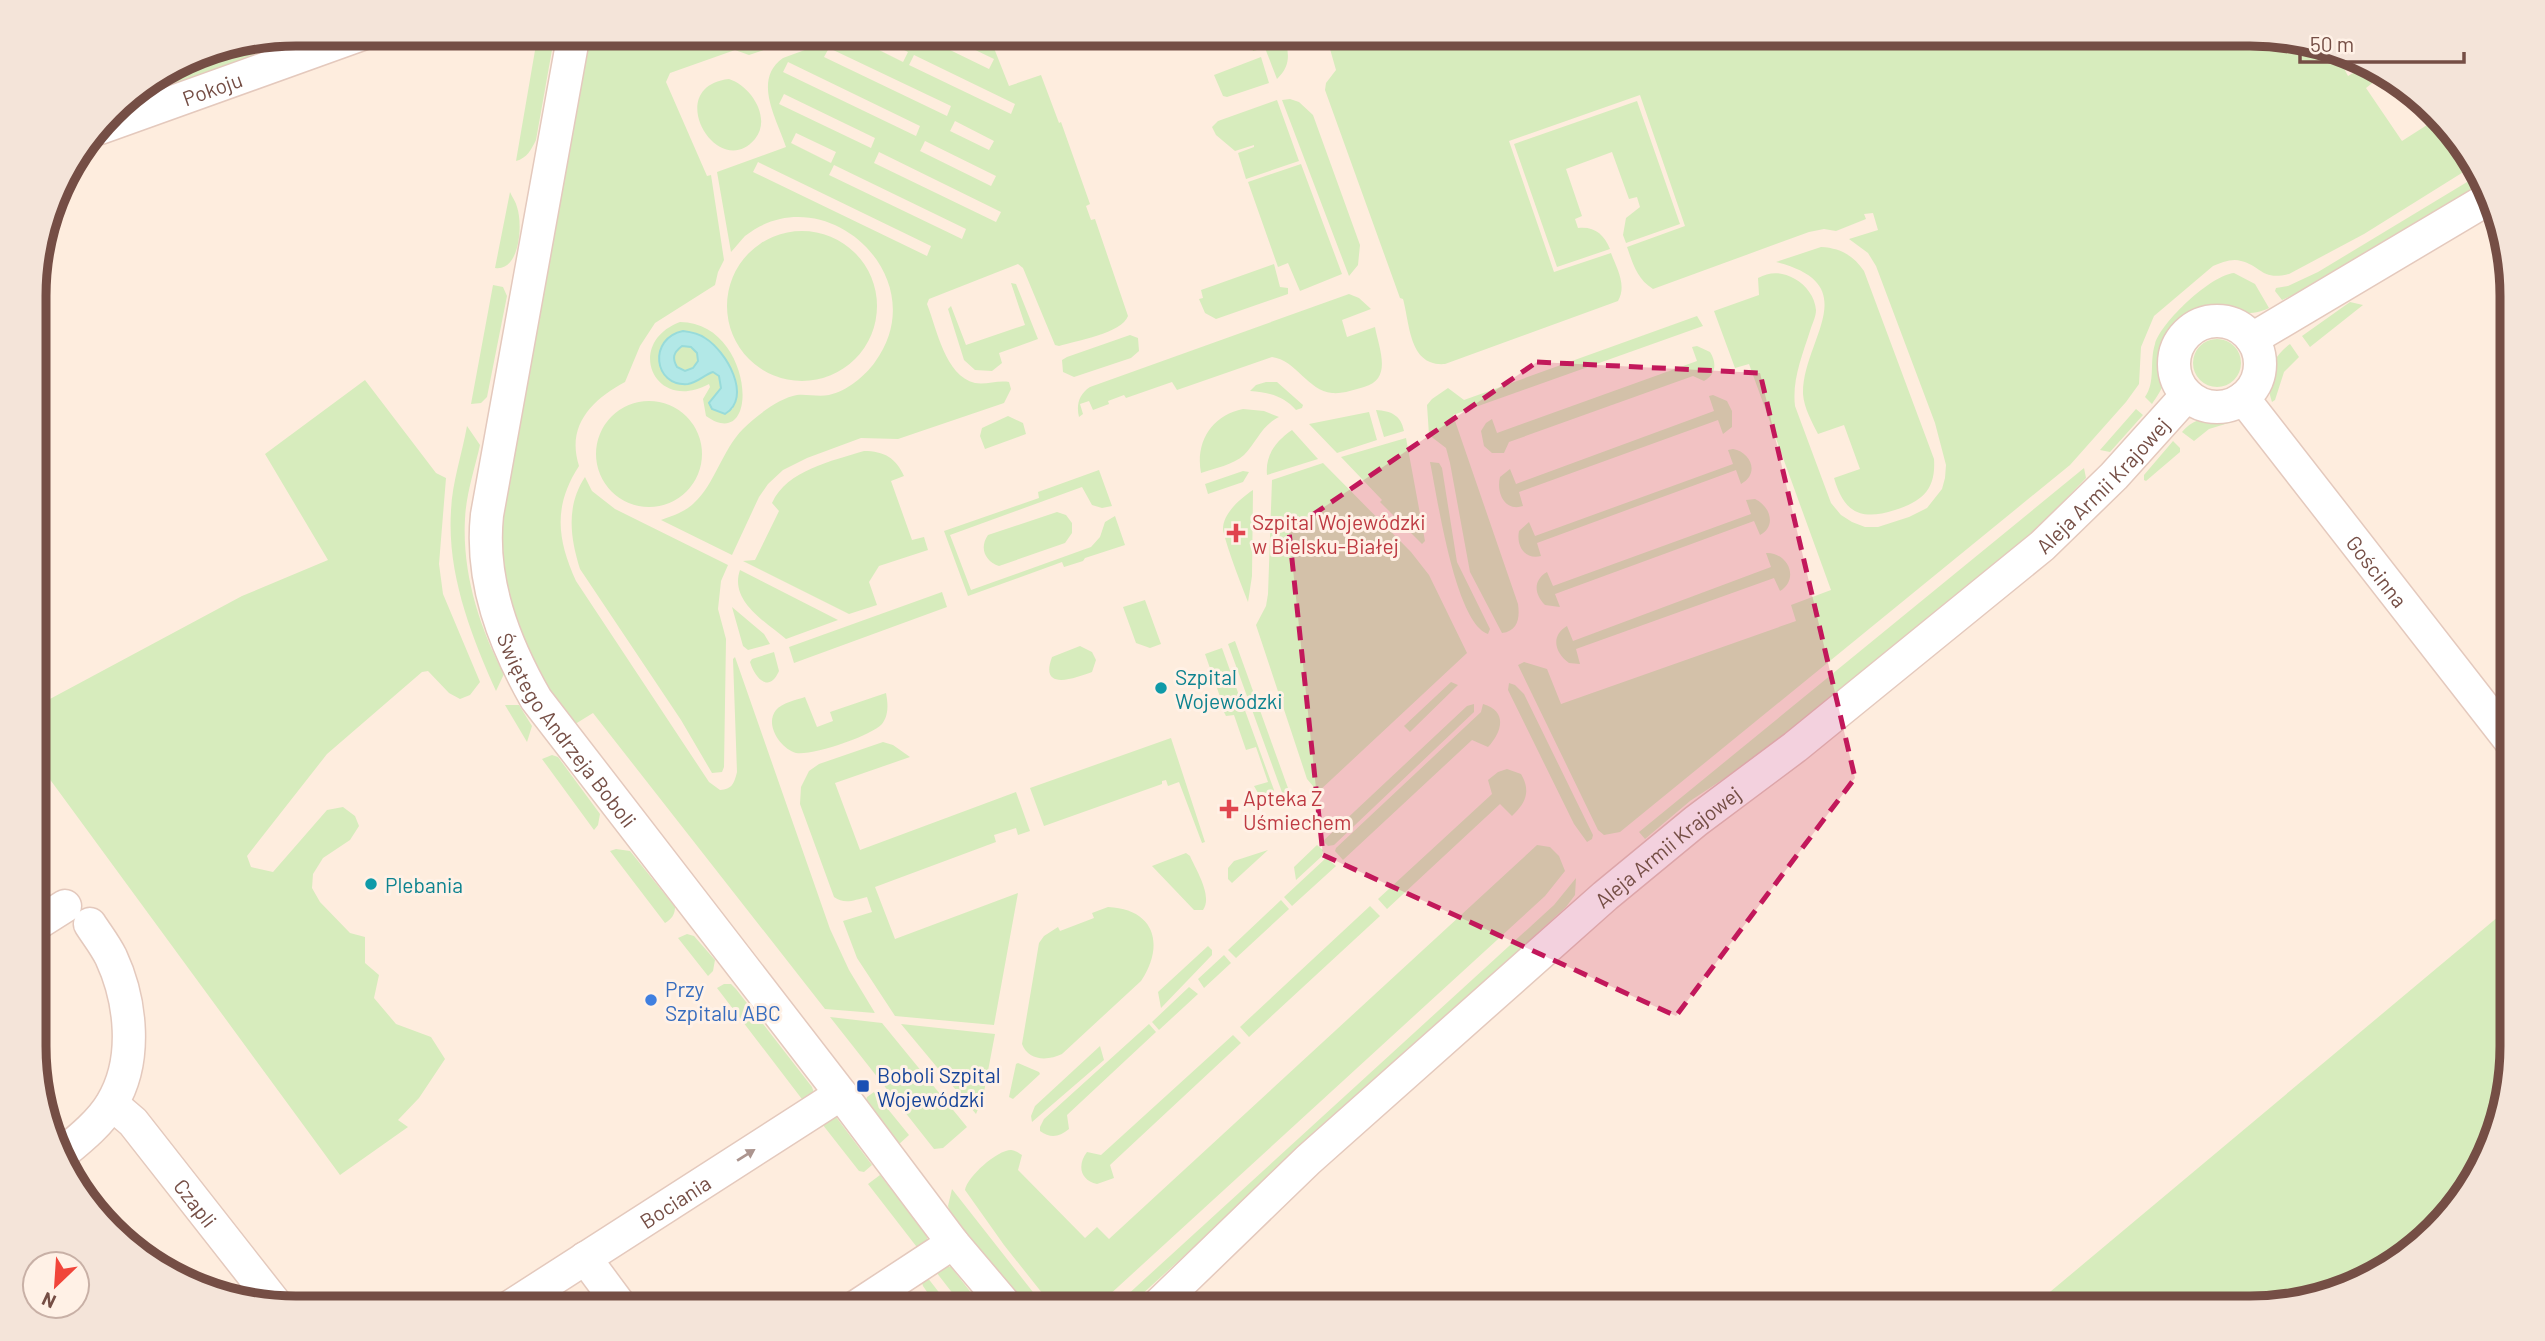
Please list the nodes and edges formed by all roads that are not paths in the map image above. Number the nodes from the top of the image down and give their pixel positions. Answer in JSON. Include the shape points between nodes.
{"nodes":[{"id":1,"x":329,"y":46,"type":"edge"},
{"id":2,"x":572,"y":46,"type":"edge"},
{"id":3,"x":116,"y":122,"type":"edge"},
{"id":4,"x":2481,"y":203,"type":"edge"},
{"id":5,"x":2252,"y":339,"type":"junction"},
{"id":6,"x":2187,"y":395,"type":"junction"},
{"id":7,"x":2243,"y":398,"type":"junction"},
{"id":8,"x":2500,"y":728,"type":"edge"},
{"id":9,"x":65,"y":906,"type":"dead end"},
{"id":10,"x":46,"y":918,"type":"edge"},
{"id":11,"x":90,"y":925,"type":"dead end"},
{"id":12,"x":841,"y":1094,"type":"junction"},
{"id":13,"x":112,"y":1104,"type":"junction"},
{"id":14,"x":68,"y":1148,"type":"edge"},
{"id":15,"x":953,"y":1243,"type":"junction"},
{"id":16,"x":584,"y":1258,"type":"junction"},
{"id":17,"x":268,"y":1294,"type":"edge"},
{"id":18,"x":526,"y":1296,"type":"edge"},
{"id":19,"x":613,"y":1296,"type":"edge"},
{"id":20,"x":872,"y":1296,"type":"edge"},
{"id":21,"x":998,"y":1296,"type":"edge"},
{"id":22,"x":1167,"y":1296,"type":"edge"}],
"edges":[{"from":1,"to":3,"type":"street","name":"Pokoju"},
{"from":2,"to":12,"type":"street","name":"Świętego Andrzeja Boboli","via":[[486,515],[485,550],[493,598],[515,660],[536,699]]},
{"from":4,"to":5,"type":"street"},
{"from":5,"to":6,"type":"street","via":[[2232,323],[2219,321],[2206,322],[2184,335],[2177,346],[2174,372]]},
{"from":5,"to":7,"type":"street","via":[[2259,370]]},
{"from":6,"to":7,"type":"street","via":[[2220,407]]},
{"from":6,"to":22,"type":"street","name":"Aleja Armii Krajowej","via":[[2042,546],[1605,896],[1308,1160]]},
{"from":7,"to":8,"type":"street","name":"Gościnna"},
{"from":9,"to":10,"type":"street"},
{"from":11,"to":13,"type":"street","via":[[110,956],[128,1022],[129,1056]]},
{"from":12,"to":15,"type":"street","name":"Świętego Andrzeja Boboli"},
{"from":16,"to":12,"type":"street","name":"Bociania","one_way":true},
{"from":13,"to":14,"type":"street"},
{"from":13,"to":17,"type":"street","name":"Czapli","via":[[133,1122]]},
{"from":15,"to":20,"type":"street"},
{"from":15,"to":21,"type":"street","name":"Świętego Andrzeja Boboli"},
{"from":16,"to":18,"type":"street","name":"Bociania"},
{"from":16,"to":19,"type":"street"}]}
